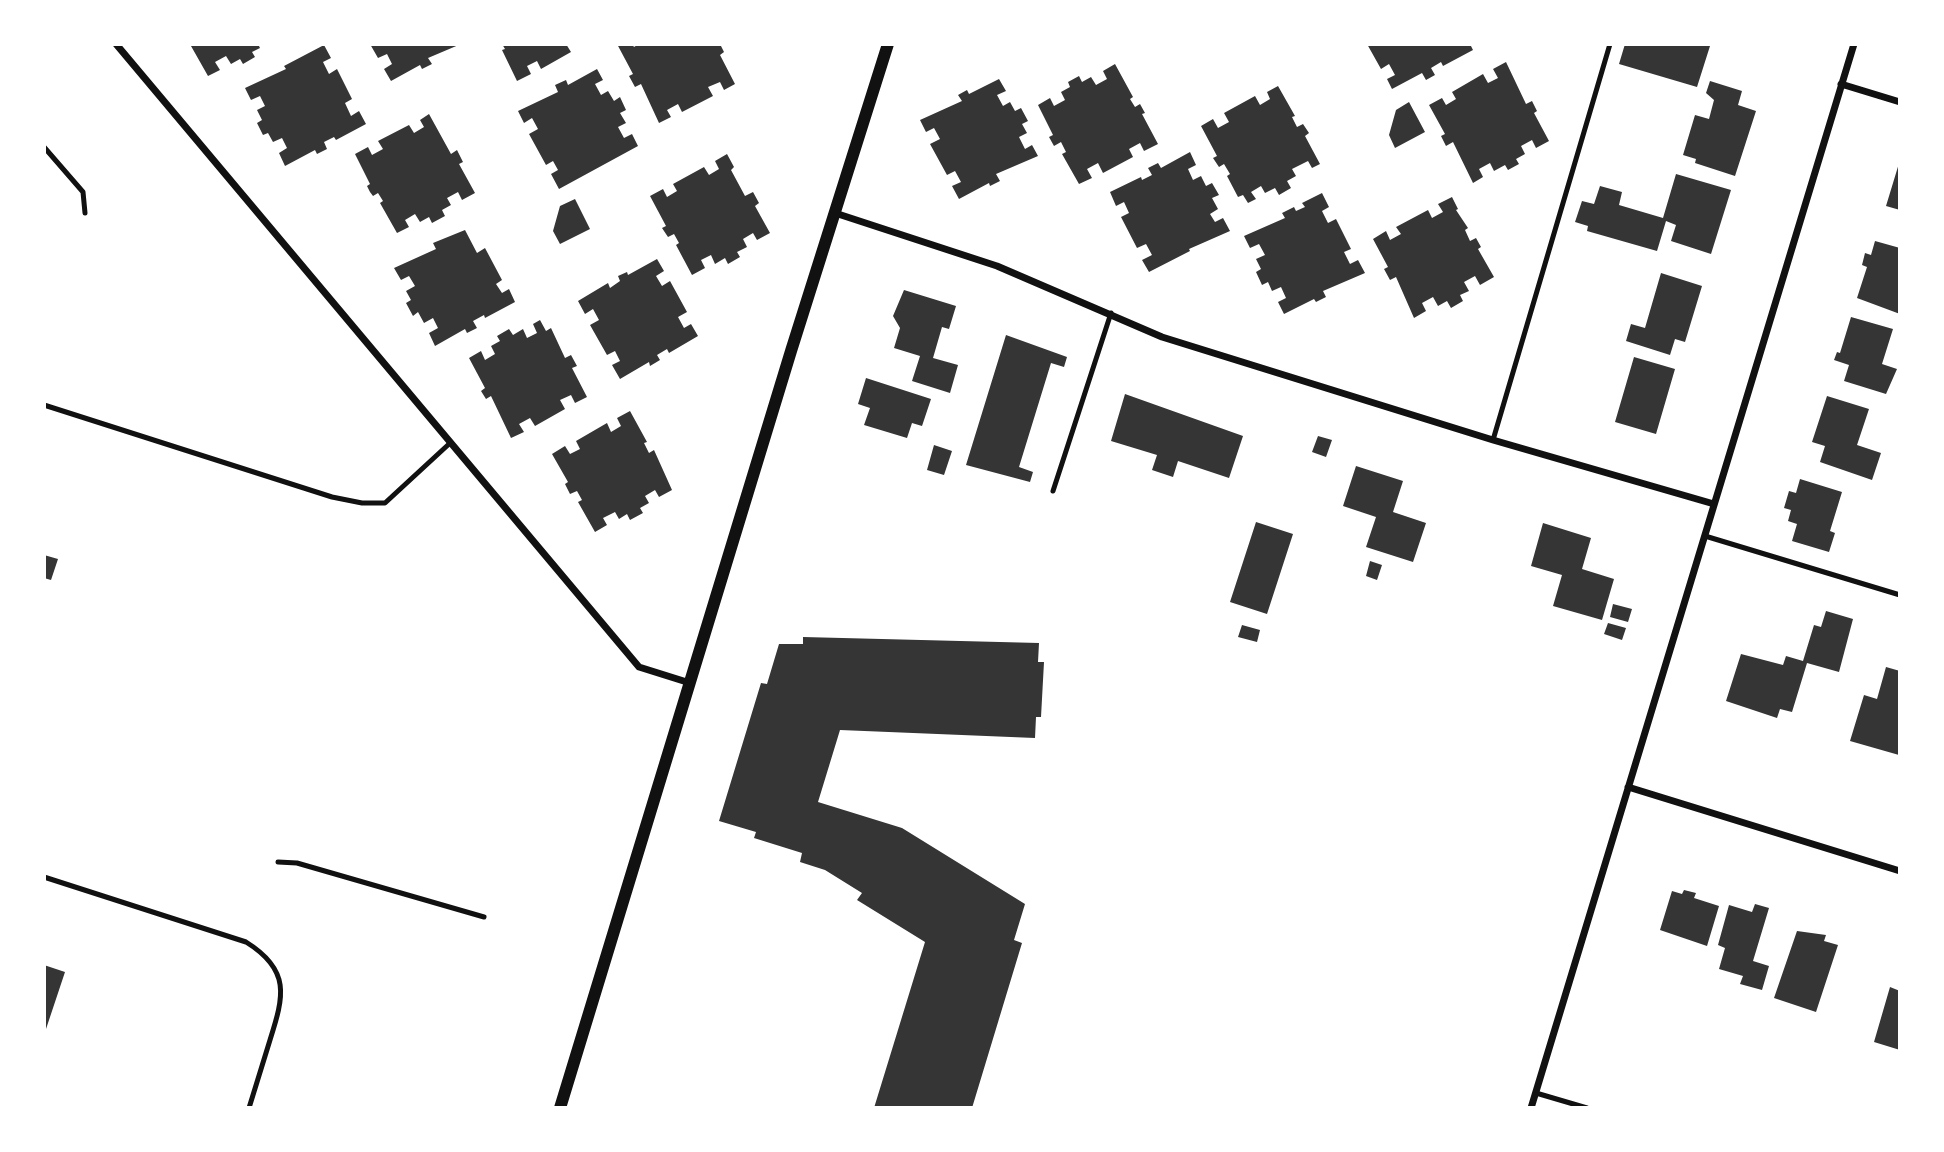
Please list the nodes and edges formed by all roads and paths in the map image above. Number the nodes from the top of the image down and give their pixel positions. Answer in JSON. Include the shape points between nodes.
{"nodes":[{"id":1,"x":116,"y":44,"type":"edge"},
{"id":2,"x":888,"y":44,"type":"edge"},
{"id":3,"x":1609,"y":44,"type":"edge"},
{"id":4,"x":1854,"y":44,"type":"edge"},
{"id":5,"x":1842,"y":84,"type":"junction"},
{"id":6,"x":1900,"y":102,"type":"edge"},
{"id":7,"x":44,"y":147,"type":"edge"},
{"id":8,"x":835,"y":213,"type":"junction"},
{"id":9,"x":85,"y":214,"type":"dead end"},
{"id":10,"x":1111,"y":313,"type":"junction"},
{"id":11,"x":44,"y":405,"type":"edge"},
{"id":12,"x":1493,"y":440,"type":"junction"},
{"id":13,"x":449,"y":444,"type":"junction"},
{"id":14,"x":1053,"y":491,"type":"dead end"},
{"id":15,"x":1714,"y":504,"type":"junction"},
{"id":16,"x":1705,"y":537,"type":"junction"},
{"id":17,"x":1900,"y":595,"type":"edge"},
{"id":18,"x":690,"y":683,"type":"junction"},
{"id":19,"x":1628,"y":788,"type":"junction"},
{"id":20,"x":278,"y":862,"type":"dead end"},
{"id":21,"x":1900,"y":871,"type":"edge"},
{"id":22,"x":44,"y":877,"type":"edge"},
{"id":23,"x":484,"y":917,"type":"dead end"},
{"id":24,"x":1536,"y":1093,"type":"junction"},
{"id":25,"x":249,"y":1108,"type":"edge"},
{"id":26,"x":561,"y":1108,"type":"edge"},
{"id":27,"x":1531,"y":1108,"type":"edge"},
{"id":28,"x":1587,"y":1108,"type":"edge"}],
"edges":[{"from":1,"to":13,"type":"street"},
{"from":2,"to":8,"type":"street"},
{"from":3,"to":12,"type":"lane"},
{"from":4,"to":5,"type":"street"},
{"from":5,"to":6,"type":"street"},
{"from":5,"to":15,"type":"street"},
{"from":7,"to":9,"type":"lane","via":[[83,192]]},
{"from":8,"to":10,"type":"street","via":[[998,266]]},
{"from":8,"to":18,"type":"street"},
{"from":10,"to":12,"type":"street","via":[[1162,337]]},
{"from":10,"to":14,"type":"lane"},
{"from":11,"to":13,"type":"lane","via":[[362,503],[385,503]]},
{"from":12,"to":15,"type":"street"},
{"from":13,"to":18,"type":"street","via":[[639,667]]},
{"from":15,"to":16,"type":"street"},
{"from":16,"to":17,"type":"lane"},
{"from":16,"to":19,"type":"street"},
{"from":18,"to":26,"type":"street"},
{"from":19,"to":21,"type":"street"},
{"from":19,"to":24,"type":"street"},
{"from":20,"to":23,"type":"lane","via":[[297,863]]},
{"from":22,"to":25,"type":"lane","via":[[246,942],[269,958],[280,981],[281,1003]]},
{"from":24,"to":27,"type":"street"},
{"from":24,"to":28,"type":"lane"}]}
